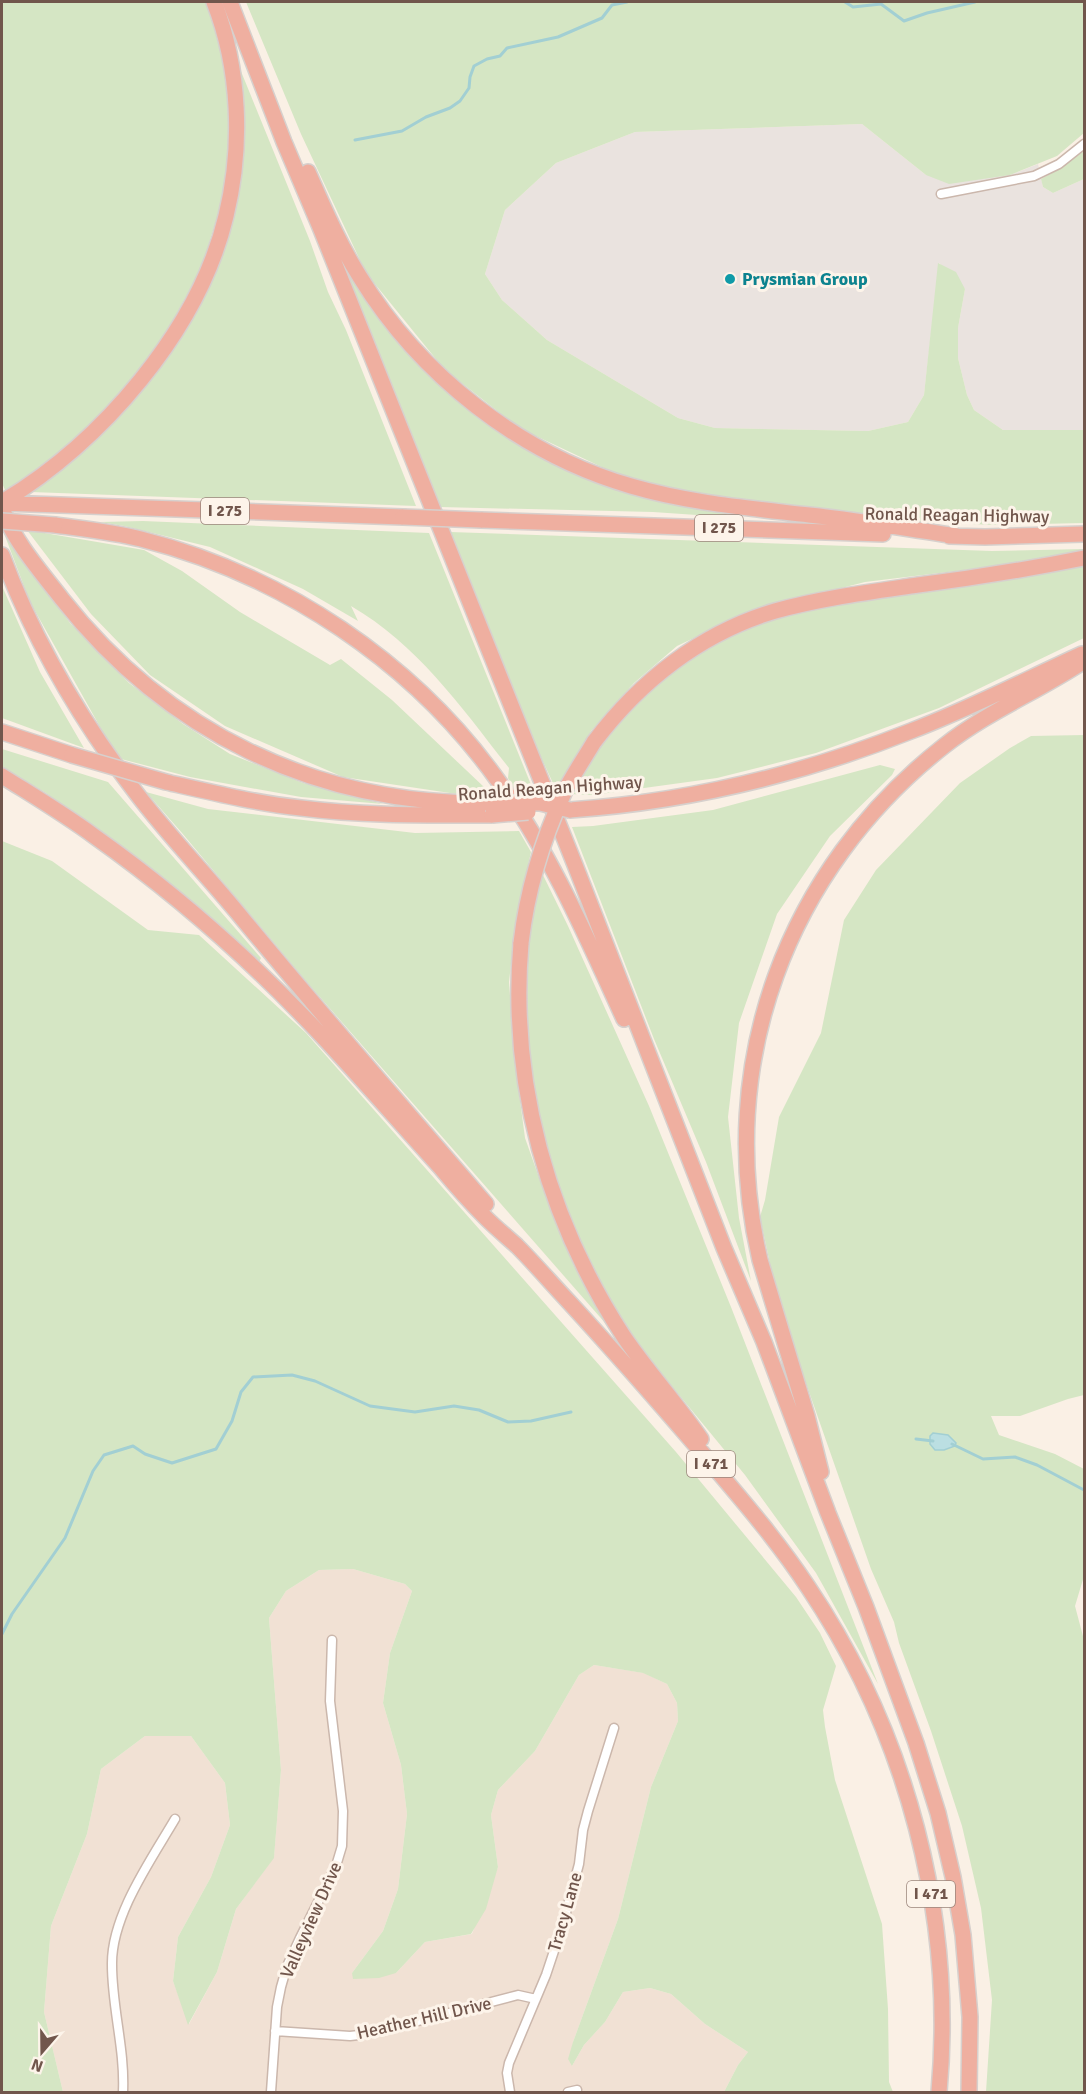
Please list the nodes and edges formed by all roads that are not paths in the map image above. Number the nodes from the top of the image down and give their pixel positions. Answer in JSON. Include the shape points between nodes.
{"nodes":[{"id":1,"x":214,"y":2,"type":"edge"},
{"id":2,"x":231,"y":2,"type":"edge"},
{"id":3,"x":274,"y":115,"type":"junction"},
{"id":4,"x":1084,"y":144,"type":"edge"},
{"id":5,"x":941,"y":194,"type":"dead end"},
{"id":6,"x":2,"y":502,"type":"edge"},
{"id":7,"x":2,"y":508,"type":"edge"},
{"id":8,"x":2,"y":521,"type":"edge"},
{"id":9,"x":1084,"y":534,"type":"edge"},
{"id":10,"x":957,"y":536,"type":"junction"},
{"id":11,"x":2,"y":555,"type":"edge"},
{"id":12,"x":1084,"y":558,"type":"edge"},
{"id":13,"x":1084,"y":652,"type":"edge"},
{"id":14,"x":1084,"y":661,"type":"edge"},
{"id":15,"x":2,"y":732,"type":"edge"},
{"id":16,"x":2,"y":776,"type":"edge"},
{"id":17,"x":488,"y":809,"type":"junction"},
{"id":18,"x":658,"y":1079,"type":"junction"},
{"id":19,"x":518,"y":1248,"type":"junction"},
{"id":20,"x":828,"y":1513,"type":"junction"},
{"id":21,"x":769,"y":1533,"type":"junction"},
{"id":22,"x":332,"y":1640,"type":"dead end"},
{"id":23,"x":614,"y":1728,"type":"dead end"},
{"id":24,"x":175,"y":1819,"type":"dead end"},
{"id":25,"x":536,"y":1999,"type":"junction"},
{"id":26,"x":275,"y":2031,"type":"junction"},
{"id":27,"x":123,"y":2092,"type":"edge"},
{"id":28,"x":271,"y":2092,"type":"edge"},
{"id":29,"x":510,"y":2092,"type":"edge"},
{"id":30,"x":939,"y":2092,"type":"edge"},
{"id":31,"x":969,"y":2092,"type":"edge"}],
"edges":[{"from":1,"to":6,"type":"highway","via":[[228,46],[236,104],[235,161],[228,207],[206,274],[167,344],[137,384],[78,446]]},
{"from":2,"to":3,"type":"highway"},
{"from":3,"to":10,"type":"highway","via":[[303,161],[343,249],[389,319],[460,393],[524,438],[593,473],[668,495]]},
{"from":3,"to":18,"type":"highway"},
{"from":4,"to":5,"type":"street","via":[[1059,164],[1034,176]]},
{"from":6,"to":10,"type":"highway","name":"Ronald Reagan Highway","number":"I 275","bridge":true},
{"from":7,"to":17,"type":"highway","via":[[34,564],[81,624],[138,679],[196,722],[253,754],[340,786]]},
{"from":8,"to":18,"type":"highway","bridge":true,"via":[[56,525],[140,539],[220,565],[302,604],[412,683],[471,747],[516,807],[568,899],[633,1038]]},
{"from":9,"to":10,"type":"highway","name":"Ronald Reagan Highway","number":"I 275"},
{"from":11,"to":19,"type":"highway","via":[[62,684],[134,790],[496,1215]]},
{"from":12,"to":21,"type":"highway","bridge":true,"via":[[825,599],[729,628],[667,666],[615,714],[564,793],[538,860],[527,899],[518,984],[523,1071],[545,1172],[597,1293],[625,1338]]},
{"from":13,"to":17,"type":"highway","name":"Ronald Reagan Highway","bridge":true,"via":[[940,720],[806,768],[686,795],[600,808]]},
{"from":14,"to":20,"type":"highway","via":[[946,745],[893,791],[845,846],[815,889],[771,987],[756,1038],[748,1092],[747,1180],[760,1260],[807,1416]]},
{"from":15,"to":17,"type":"highway","name":"Ronald Reagan Highway","bridge":true,"via":[[166,782],[287,806],[384,815]]},
{"from":16,"to":19,"type":"highway","via":[[89,832],[242,957],[321,1035],[486,1219]]},
{"from":18,"to":20,"type":"highway","number":"I 471"},
{"from":19,"to":21,"type":"highway","number":"I 471","via":[[673,1419]]},
{"from":20,"to":31,"type":"highway","number":"I 471","via":[[916,1743],[938,1814],[967,1966]]},
{"from":21,"to":30,"type":"highway","number":"I 471","via":[[809,1587],[849,1656],[889,1744],[918,1834],[931,1894],[942,1997]]},
{"from":22,"to":26,"type":"street","name":"Valleyview Drive","via":[[330,1701],[343,1811],[342,1846],[287,1966]]},
{"from":23,"to":25,"type":"street","name":"Tracy Lane","via":[[586,1820],[563,1924]]},
{"from":24,"to":27,"type":"street","via":[[129,1901],[114,1941],[112,1965]]},
{"from":25,"to":26,"type":"street","name":"Heather Hill Drive","via":[[518,1995],[368,2034]]},
{"from":25,"to":29,"type":"street","name":"Tracy Lane","via":[[509,2063]]},
{"from":26,"to":28,"type":"street","name":"Valleyview Drive"}]}
